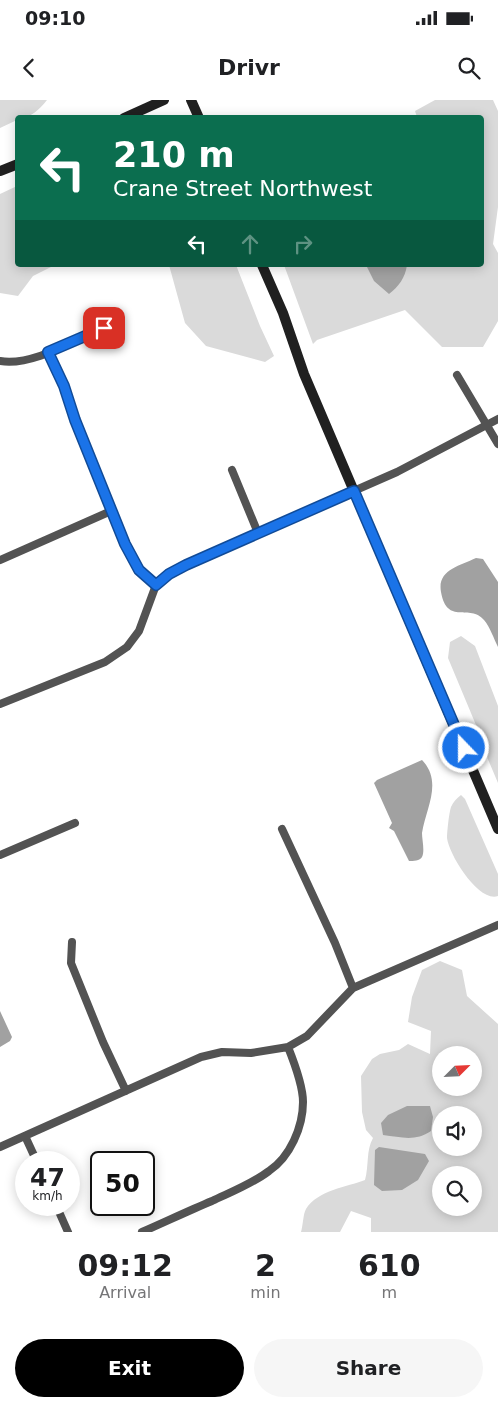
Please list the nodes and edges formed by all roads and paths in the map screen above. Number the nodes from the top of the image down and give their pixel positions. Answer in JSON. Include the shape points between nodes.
{"nodes":[{"id":1,"x":164,"y":100,"type":"edge"},
{"id":2,"x":192,"y":100,"type":"edge"},
{"id":3,"x":131,"y":115,"type":"edge"},
{"id":4,"x":198,"y":115,"type":"edge"},
{"id":5,"x":15,"y":165,"type":"edge"},
{"id":6,"x":0,"y":171,"type":"edge"},
{"id":7,"x":263,"y":267,"type":"edge"},
{"id":8,"x":104,"y":328,"type":"dead end"},
{"id":9,"x":48,"y":352,"type":"junction"},
{"id":10,"x":0,"y":361,"type":"edge"},
{"id":11,"x":456,"y":375,"type":"dead end"},
{"id":12,"x":498,"y":420,"type":"edge"},
{"id":13,"x":487,"y":426,"type":"junction"},
{"id":14,"x":498,"y":444,"type":"edge"},
{"id":15,"x":232,"y":470,"type":"dead end"},
{"id":16,"x":354,"y":491,"type":"junction"},
{"id":17,"x":111,"y":510,"type":"junction"},
{"id":18,"x":258,"y":532,"type":"junction"},
{"id":19,"x":0,"y":560,"type":"edge"},
{"id":20,"x":156,"y":585,"type":"junction"},
{"id":21,"x":0,"y":704,"type":"edge"},
{"id":22,"x":75,"y":823,"type":"dead end"},
{"id":23,"x":282,"y":829,"type":"dead end"},
{"id":24,"x":498,"y":829,"type":"edge"},
{"id":25,"x":0,"y":855,"type":"edge"},
{"id":26,"x":498,"y":925,"type":"edge"},
{"id":27,"x":72,"y":942,"type":"dead end"},
{"id":28,"x":354,"y":988,"type":"junction"},
{"id":29,"x":288,"y":1047,"type":"junction"},
{"id":30,"x":126,"y":1091,"type":"junction"},
{"id":31,"x":25,"y":1136,"type":"junction"},
{"id":32,"x":0,"y":1147,"type":"edge"},
{"id":33,"x":32,"y":1151,"type":"edge"},
{"id":34,"x":61,"y":1216,"type":"edge"},
{"id":35,"x":146,"y":1231,"type":"edge"},
{"id":36,"x":68,"y":1232,"type":"edge"}],
"edges":[{"from":1,"to":3,"type":"main road"},
{"from":2,"to":4,"type":"main road"},
{"from":5,"to":6,"type":"main road"},
{"from":7,"to":16,"type":"main road"},
{"from":8,"to":9,"type":"street"},
{"from":9,"to":10,"type":"street","via":[[20,362]]},
{"from":9,"to":17,"type":"street"},
{"from":11,"to":13,"type":"street"},
{"from":12,"to":13,"type":"street"},
{"from":13,"to":14,"type":"street"},
{"from":13,"to":16,"type":"street"},
{"from":15,"to":18,"type":"street"},
{"from":16,"to":18,"type":"street"},
{"from":16,"to":24,"type":"main road"},
{"from":17,"to":19,"type":"street"},
{"from":17,"to":20,"type":"street","via":[[139,570]]},
{"from":18,"to":20,"type":"street","via":[[169,574]]},
{"from":20,"to":21,"type":"street","via":[[139,631],[127,646],[105,662]]},
{"from":22,"to":25,"type":"street"},
{"from":23,"to":28,"type":"street"},
{"from":26,"to":28,"type":"street"},
{"from":27,"to":30,"type":"street","via":[[71,963]]},
{"from":28,"to":29,"type":"street","via":[[307,1036]]},
{"from":29,"to":30,"type":"street","via":[[251,1053],[222,1052],[201,1057]]},
{"from":29,"to":35,"type":"street","via":[[296,1065],[303,1100],[302,1118],[282,1160],[240,1188]]},
{"from":30,"to":31,"type":"street"},
{"from":31,"to":32,"type":"street"},
{"from":31,"to":33,"type":"street"},
{"from":34,"to":36,"type":"street"}]}
